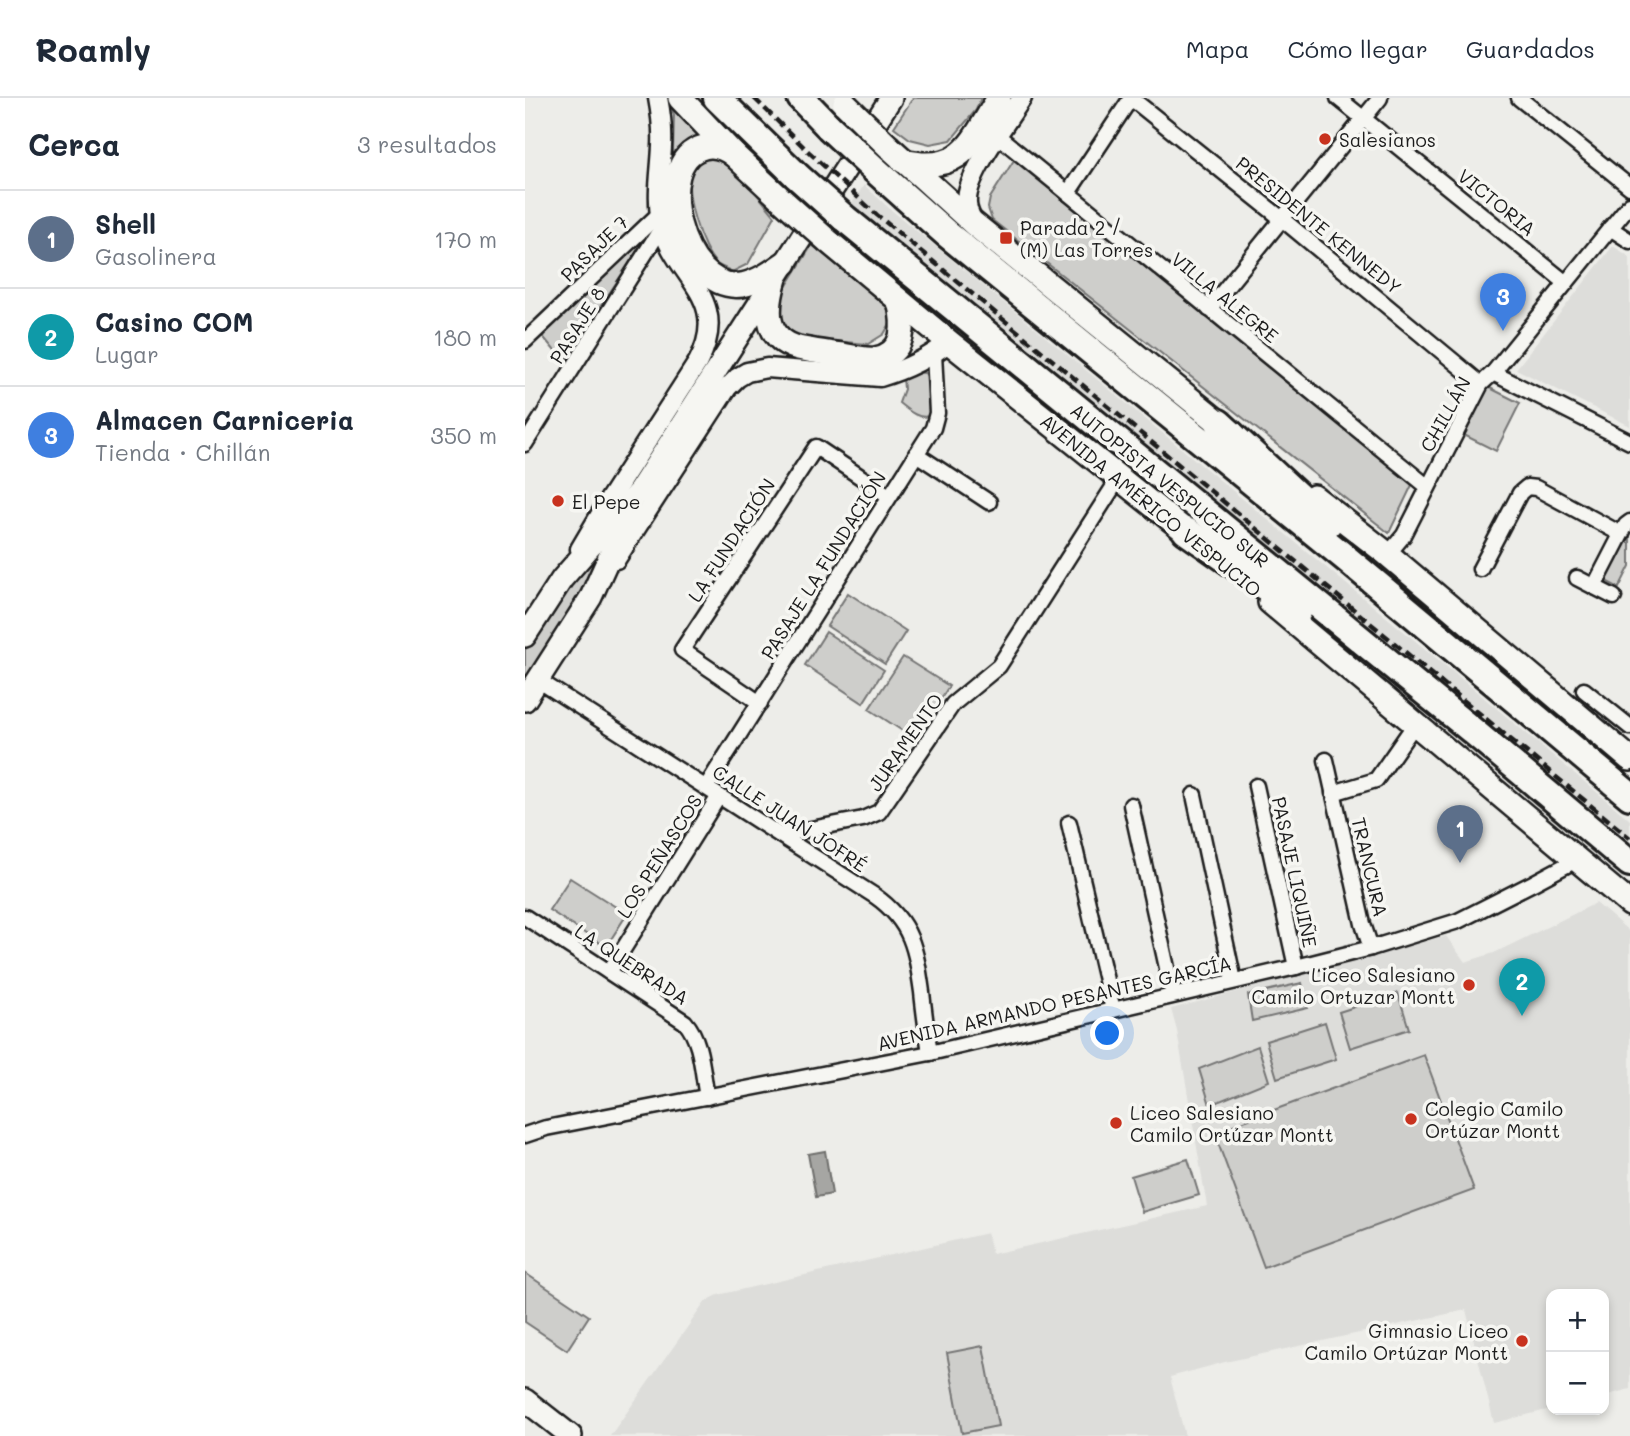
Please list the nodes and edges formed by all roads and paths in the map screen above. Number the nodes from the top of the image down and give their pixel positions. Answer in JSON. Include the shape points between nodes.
{"nodes":[{"id":1,"x":658,"y":98,"type":"edge"},
{"id":2,"x":680,"y":98,"type":"edge"},
{"id":3,"x":717,"y":98,"type":"edge"},
{"id":4,"x":801,"y":98,"type":"edge"},
{"id":5,"x":891,"y":98,"type":"edge"},
{"id":6,"x":999,"y":98,"type":"edge"},
{"id":7,"x":1022,"y":98,"type":"edge"},
{"id":8,"x":1131,"y":98,"type":"edge"},
{"id":9,"x":1338,"y":98,"type":"edge"},
{"id":10,"x":1380,"y":98,"type":"edge"},
{"id":11,"x":1519,"y":98,"type":"edge"},
{"id":12,"x":842,"y":101,"type":"edge"},
{"id":13,"x":1363,"y":118,"type":"junction"},
{"id":14,"x":998,"y":136,"type":"junction"},
{"id":15,"x":896,"y":154,"type":"junction"},
{"id":16,"x":734,"y":155,"type":"junction"},
{"id":17,"x":1630,"y":187,"type":"edge"},
{"id":18,"x":1067,"y":193,"type":"junction"},
{"id":19,"x":1630,"y":204,"type":"edge"},
{"id":20,"x":1282,"y":219,"type":"junction"},
{"id":21,"x":661,"y":220,"type":"junction"},
{"id":22,"x":974,"y":223,"type":"junction"},
{"id":23,"x":1610,"y":228,"type":"junction"},
{"id":24,"x":1630,"y":241,"type":"edge"},
{"id":25,"x":780,"y":270,"type":"junction"},
{"id":26,"x":1566,"y":283,"type":"junction"},
{"id":27,"x":899,"y":301,"type":"junction"},
{"id":28,"x":1209,"y":309,"type":"junction"},
{"id":29,"x":525,"y":341,"type":"edge"},
{"id":30,"x":941,"y":347,"type":"junction"},
{"id":31,"x":1493,"y":373,"type":"junction"},
{"id":32,"x":1481,"y":384,"type":"junction"},
{"id":33,"x":1219,"y":423,"type":"junction"},
{"id":34,"x":1630,"y":442,"type":"edge"},
{"id":35,"x":525,"y":444,"type":"edge"},
{"id":36,"x":916,"y":454,"type":"junction"},
{"id":37,"x":1119,"y":478,"type":"junction"},
{"id":38,"x":1428,"y":487,"type":"junction"},
{"id":39,"x":639,"y":491,"type":"junction"},
{"id":40,"x":889,"y":496,"type":"junction"},
{"id":41,"x":989,"y":502,"type":"dead end"},
{"id":42,"x":1630,"y":522,"type":"edge"},
{"id":43,"x":1186,"y":531,"type":"junction"},
{"id":44,"x":1621,"y":534,"type":"junction"},
{"id":45,"x":1386,"y":553,"type":"junction"},
{"id":46,"x":1480,"y":569,"type":"dead end"},
{"id":47,"x":1577,"y":578,"type":"dead end"},
{"id":48,"x":562,"y":579,"type":"junction"},
{"id":49,"x":1594,"y":587,"type":"junction"},
{"id":50,"x":591,"y":597,"type":"junction"},
{"id":51,"x":1614,"y":597,"type":"dead end"},
{"id":52,"x":525,"y":636,"type":"edge"},
{"id":53,"x":1476,"y":666,"type":"junction"},
{"id":54,"x":538,"y":680,"type":"junction"},
{"id":55,"x":1584,"y":690,"type":"dead end"},
{"id":56,"x":525,"y":700,"type":"edge"},
{"id":57,"x":760,"y":703,"type":"junction"},
{"id":58,"x":1415,"y":724,"type":"junction"},
{"id":59,"x":1630,"y":727,"type":"edge"},
{"id":60,"x":1474,"y":732,"type":"junction"},
{"id":61,"x":1630,"y":758,"type":"edge"},
{"id":62,"x":1326,"y":760,"type":"dead end"},
{"id":63,"x":1256,"y":786,"type":"dead end"},
{"id":64,"x":706,"y":787,"type":"junction"},
{"id":65,"x":1333,"y":793,"type":"junction"},
{"id":66,"x":1194,"y":795,"type":"dead end"},
{"id":67,"x":719,"y":796,"type":"junction"},
{"id":68,"x":1630,"y":796,"type":"edge"},
{"id":69,"x":1131,"y":805,"type":"dead end"},
{"id":70,"x":1069,"y":823,"type":"dead end"},
{"id":71,"x":780,"y":835,"type":"junction"},
{"id":72,"x":1576,"y":860,"type":"junction"},
{"id":73,"x":1630,"y":863,"type":"edge"},
{"id":74,"x":1630,"y":904,"type":"edge"},
{"id":75,"x":528,"y":925,"type":"edge"},
{"id":76,"x":1371,"y":948,"type":"junction"},
{"id":77,"x":1296,"y":967,"type":"junction"},
{"id":78,"x":609,"y":972,"type":"junction"},
{"id":79,"x":1234,"y":981,"type":"junction"},
{"id":80,"x":1173,"y":995,"type":"junction"},
{"id":81,"x":1113,"y":1010,"type":"junction"},
{"id":82,"x":930,"y":1053,"type":"junction"},
{"id":83,"x":707,"y":1097,"type":"junction"},
{"id":84,"x":525,"y":1135,"type":"edge"},
{"id":85,"x":525,"y":1400,"type":"edge"},
{"id":86,"x":571,"y":1436,"type":"edge"}],
"edges":[{"from":1,"to":21,"type":"street"},
{"from":2,"to":16,"type":"main road","name":"AVENIDA AMÉRICO VESPUCIO"},
{"from":3,"to":60,"type":"highway","name":"AUTOPISTA VESPUCIO SUR","bridge":true,"via":[[843,217]]},
{"from":4,"to":53,"type":"highway","bridge":true,"via":[[964,249]]},
{"from":5,"to":25,"type":"main road"},
{"from":6,"to":15,"type":"main road","via":[[969,144],[952,160],[926,165]]},
{"from":7,"to":14,"type":"street"},
{"from":8,"to":18,"type":"street"},
{"from":8,"to":20,"type":"street","name":"PRESIDENTE KENNEDY"},
{"from":9,"to":13,"type":"street","name":"VICTORIA"},
{"from":10,"to":13,"type":"street"},
{"from":11,"to":17,"type":"street"},
{"from":12,"to":15,"type":"main road","bridge":true},
{"from":13,"to":20,"type":"street"},
{"from":13,"to":26,"type":"street","name":"VICTORIA"},
{"from":14,"to":18,"type":"street","name":"VILLA ALEGRE"},
{"from":14,"to":22,"type":"street","via":[[969,185],[967,204]]},
{"from":15,"to":22,"type":"main road"},
{"from":16,"to":25,"type":"main road","via":[[708,146],[684,162],[676,199],[684,240],[701,268],[725,283],[741,285]]},
{"from":16,"to":27,"type":"main road","name":"AVENIDA AMÉRICO VESPUCIO","bridge":true},
{"from":18,"to":28,"type":"street","name":"VILLA ALEGRE"},
{"from":19,"to":23,"type":"street","name":"CHILLÁN"},
{"from":20,"to":28,"type":"street"},
{"from":20,"to":32,"type":"street","name":"PRESIDENTE KENNEDY"},
{"from":21,"to":29,"type":"street","name":"PASAJE 7"},
{"from":21,"to":35,"type":"street","name":"PASAJE 8"},
{"from":21,"to":48,"type":"street","via":[[672,250],[704,300],[709,321],[706,343]]},
{"from":22,"to":33,"type":"main road"},
{"from":23,"to":24,"type":"street"},
{"from":23,"to":26,"type":"street","name":"CHILLÁN"},
{"from":25,"to":27,"type":"main road","via":[[769,303],[770,321],[779,338],[798,348],[873,359],[883,356],[895,348],[902,335]]},
{"from":25,"to":39,"type":"main road"},
{"from":26,"to":31,"type":"street","name":"CHILLÁN"},
{"from":27,"to":30,"type":"main road","name":"AVENIDA AMÉRICO VESPUCIO"},
{"from":28,"to":38,"type":"street","name":"VILLA ALEGRE"},
{"from":30,"to":36,"type":"street","name":"PASAJE LA FUNDACIÓN","via":[[936,420]]},
{"from":30,"to":37,"type":"main road","name":"AVENIDA AMÉRICO VESPUCIO"},
{"from":30,"to":50,"type":"street","via":[[880,377],[767,368],[737,378]]},
{"from":31,"to":32,"type":"street","name":"CHILLÁN"},
{"from":31,"to":34,"type":"street"},
{"from":32,"to":38,"type":"street","name":"CHILLÁN"},
{"from":33,"to":45,"type":"main road"},
{"from":33,"to":53,"type":"highway"},
{"from":36,"to":40,"type":"street","name":"PASAJE LA FUNDACIÓN"},
{"from":36,"to":41,"type":"street"},
{"from":37,"to":43,"type":"main road","name":"AVENIDA AMÉRICO VESPUCIO"},
{"from":37,"to":71,"type":"street","name":"JURAMENTO","via":[[999,666],[953,704],[879,812]]},
{"from":38,"to":45,"type":"street","name":"CHILLÁN","via":[[1404,535]]},
{"from":39,"to":48,"type":"main road"},
{"from":39,"to":50,"type":"main road"},
{"from":40,"to":57,"type":"street","name":"PASAJE LA FUNDACIÓN"},
{"from":40,"to":57,"type":"street","name":"LA FUNDACIÓN","via":[[816,447],[682,650]]},
{"from":42,"to":44,"type":"street"},
{"from":43,"to":58,"type":"main road","name":"AVENIDA AMÉRICO VESPUCIO"},
{"from":43,"to":60,"type":"highway"},
{"from":44,"to":46,"type":"street","via":[[1527,487]]},
{"from":44,"to":49,"type":"street"},
{"from":45,"to":61,"type":"main road"},
{"from":47,"to":49,"type":"street"},
{"from":48,"to":52,"type":"main road"},
{"from":49,"to":51,"type":"street"},
{"from":50,"to":54,"type":"main road"},
{"from":53,"to":68,"type":"highway"},
{"from":54,"to":56,"type":"main road"},
{"from":54,"to":64,"type":"street","name":"CALLE JUAN JOFRÉ"},
{"from":55,"to":59,"type":"street"},
{"from":57,"to":64,"type":"street","name":"PASAJE LA FUNDACIÓN"},
{"from":58,"to":65,"type":"street","via":[[1376,780]]},
{"from":58,"to":72,"type":"main road","name":"AVENIDA AMÉRICO VESPUCIO"},
{"from":60,"to":73,"type":"highway","name":"AUTOPISTA VESPUCIO SUR"},
{"from":62,"to":65,"type":"street","name":"TRANCURA"},
{"from":63,"to":77,"type":"street","name":"PASAJE LIQUIÑE"},
{"from":64,"to":67,"type":"street","name":"CALLE JUAN JOFRÉ"},
{"from":65,"to":76,"type":"street","name":"TRANCURA"},
{"from":66,"to":79,"type":"street"},
{"from":67,"to":71,"type":"street","name":"CALLE JUAN JOFRÉ"},
{"from":67,"to":78,"type":"street","name":"LOS PEÑASCOS"},
{"from":69,"to":80,"type":"street"},
{"from":70,"to":81,"type":"street"},
{"from":71,"to":82,"type":"street","name":"CALLE JUAN JOFRÉ","via":[[893,909],[907,928],[916,951]]},
{"from":72,"to":74,"type":"main road","name":"AVENIDA AMÉRICO VESPUCIO"},
{"from":72,"to":76,"type":"street","name":"AVENIDA ARMANDO PESANTES GARCÍA","via":[[1458,920]]},
{"from":75,"to":78,"type":"street","name":"LA QUEBRADA"},
{"from":76,"to":77,"type":"street","name":"AVENIDA ARMANDO PESANTES GARCÍA"},
{"from":77,"to":79,"type":"street","name":"AVENIDA ARMANDO PESANTES GARCÍA"},
{"from":78,"to":83,"type":"street","name":"LA QUEBRADA","via":[[685,1021],[693,1031]]},
{"from":79,"to":80,"type":"street","name":"AVENIDA ARMANDO PESANTES GARCÍA"},
{"from":80,"to":81,"type":"street","name":"AVENIDA ARMANDO PESANTES GARCÍA"},
{"from":81,"to":82,"type":"street","name":"AVENIDA ARMANDO PESANTES GARCÍA"},
{"from":82,"to":83,"type":"street","name":"AVENIDA ARMANDO PESANTES GARCÍA"},
{"from":83,"to":84,"type":"street","name":"AVENIDA ARMANDO PESANTES GARCÍA"},
{"from":85,"to":86,"type":"main road"}]}
